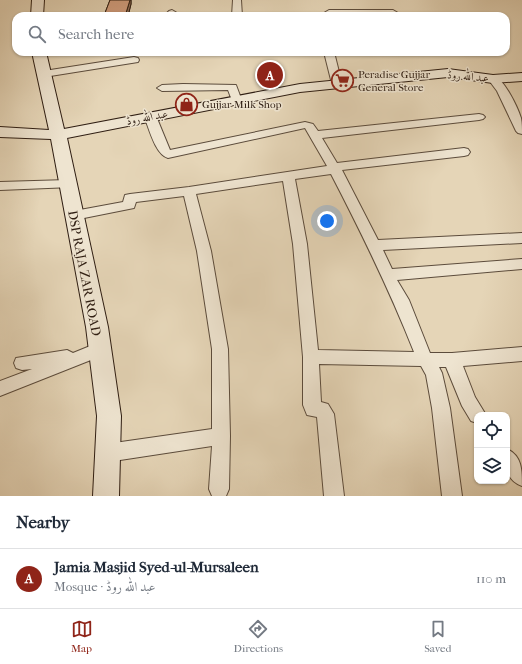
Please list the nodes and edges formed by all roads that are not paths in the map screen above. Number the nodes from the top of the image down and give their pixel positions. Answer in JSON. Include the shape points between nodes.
{"nodes":[{"id":1,"x":38,"y":0,"type":"edge"},
{"id":2,"x":237,"y":0,"type":"edge"},
{"id":3,"x":37,"y":12,"type":"edge"},
{"id":4,"x":237,"y":12,"type":"edge"},
{"id":5,"x":40,"y":56,"type":"edge"},
{"id":6,"x":330,"y":56,"type":"edge"},
{"id":7,"x":134,"y":60,"type":"dead end"},
{"id":8,"x":44,"y":74,"type":"junction"},
{"id":9,"x":522,"y":77,"type":"edge"},
{"id":10,"x":493,"y":79,"type":"junction"},
{"id":11,"x":337,"y":84,"type":"junction"},
{"id":12,"x":162,"y":88,"type":"dead end"},
{"id":13,"x":237,"y":101,"type":"junction"},
{"id":14,"x":150,"y":116,"type":"junction"},
{"id":15,"x":479,"y":117,"type":"dead end"},
{"id":16,"x":522,"y":131,"type":"edge"},
{"id":17,"x":0,"y":132,"type":"edge"},
{"id":18,"x":58,"y":135,"type":"junction"},
{"id":19,"x":315,"y":135,"type":"junction"},
{"id":20,"x":464,"y":152,"type":"dead end"},
{"id":21,"x":334,"y":168,"type":"junction"},
{"id":22,"x":288,"y":176,"type":"junction"},
{"id":23,"x":68,"y":184,"type":"junction"},
{"id":24,"x":0,"y":186,"type":"edge"},
{"id":25,"x":189,"y":191,"type":"junction"},
{"id":26,"x":74,"y":215,"type":"junction"},
{"id":27,"x":522,"y":238,"type":"edge"},
{"id":28,"x":374,"y":245,"type":"junction"},
{"id":29,"x":522,"y":264,"type":"edge"},
{"id":30,"x":387,"y":274,"type":"junction"},
{"id":31,"x":94,"y":352,"type":"junction"},
{"id":32,"x":522,"y":354,"type":"edge"},
{"id":33,"x":311,"y":357,"type":"junction"},
{"id":34,"x":425,"y":359,"type":"junction"},
{"id":35,"x":452,"y":360,"type":"junction"},
{"id":36,"x":22,"y":363,"type":"dead end"},
{"id":37,"x":0,"y":389,"type":"edge"},
{"id":38,"x":476,"y":412,"type":"edge"},
{"id":39,"x":221,"y":436,"type":"junction"},
{"id":40,"x":108,"y":453,"type":"junction"},
{"id":41,"x":510,"y":462,"type":"edge"},
{"id":42,"x":522,"y":477,"type":"edge"},
{"id":43,"x":219,"y":489,"type":"dead end"},
{"id":44,"x":106,"y":496,"type":"edge"},
{"id":45,"x":334,"y":496,"type":"edge"},
{"id":46,"x":452,"y":496,"type":"edge"}],
"edges":[{"from":1,"to":3,"type":"street"},
{"from":2,"to":4,"type":"street"},
{"from":5,"to":8,"type":"street","name":"DSP RAJA ZAR ROAD"},
{"from":6,"to":11,"type":"street"},
{"from":7,"to":8,"type":"street"},
{"from":8,"to":18,"type":"street","name":"DSP RAJA ZAR ROAD"},
{"from":9,"to":10,"type":"street","name":"عبد اللہ روڈ"},
{"from":10,"to":11,"type":"street","name":"عبد اللہ روڈ","via":[[448,73]]},
{"from":10,"to":16,"type":"street","via":[[502,90]]},
{"from":11,"to":13,"type":"street","name":"عبد اللہ روڈ","via":[[300,88]]},
{"from":12,"to":13,"type":"street","via":[[232,87]]},
{"from":13,"to":14,"type":"street","name":"عبد اللہ روڈ"},
{"from":14,"to":18,"type":"street","name":"عبد اللہ روڈ"},
{"from":14,"to":19,"type":"street","via":[[164,151],[168,154],[305,125],[309,126]]},
{"from":15,"to":19,"type":"street"},
{"from":17,"to":18,"type":"street","name":"عبد اللہ روڈ"},
{"from":18,"to":23,"type":"street","name":"DSP RAJA ZAR ROAD"},
{"from":19,"to":21,"type":"street"},
{"from":20,"to":21,"type":"street"},
{"from":21,"to":22,"type":"street"},
{"from":21,"to":28,"type":"street"},
{"from":22,"to":25,"type":"street"},
{"from":22,"to":33,"type":"street","via":[[300,244]]},
{"from":23,"to":24,"type":"street"},
{"from":23,"to":26,"type":"street","name":"DSP RAJA ZAR ROAD"},
{"from":25,"to":26,"type":"street","via":[[130,198],[128,205]]},
{"from":25,"to":39,"type":"street","via":[[204,251],[220,349]]},
{"from":26,"to":31,"type":"street","name":"DSP RAJA ZAR ROAD"},
{"from":27,"to":28,"type":"street"},
{"from":28,"to":30,"type":"street"},
{"from":29,"to":30,"type":"street"},
{"from":30,"to":34,"type":"street","via":[[401,300]]},
{"from":31,"to":36,"type":"street"},
{"from":31,"to":37,"type":"street"},
{"from":31,"to":40,"type":"street","name":"DSP RAJA ZAR ROAD","via":[[109,416]]},
{"from":32,"to":35,"type":"street"},
{"from":33,"to":34,"type":"street"},
{"from":33,"to":45,"type":"street","via":[[312,405],[313,409],[322,410],[325,414]]},
{"from":34,"to":35,"type":"street"},
{"from":34,"to":46,"type":"street","via":[[435,376]]},
{"from":35,"to":38,"type":"street","via":[[468,401]]},
{"from":39,"to":40,"type":"street"},
{"from":39,"to":43,"type":"street"},
{"from":40,"to":44,"type":"street","name":"DSP RAJA ZAR ROAD"},
{"from":41,"to":42,"type":"street"}]}
